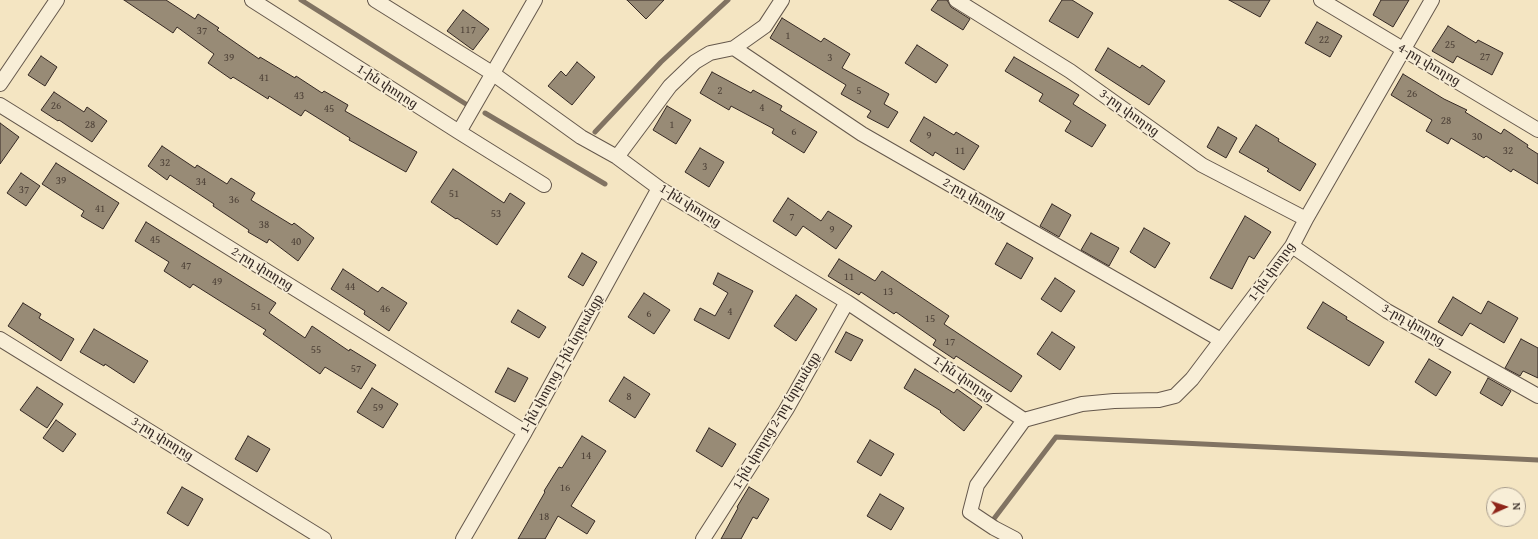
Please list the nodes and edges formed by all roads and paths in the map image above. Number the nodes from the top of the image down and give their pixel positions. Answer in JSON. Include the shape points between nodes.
{"nodes":[{"id":1,"x":57,"y":0,"type":"edge"},
{"id":2,"x":252,"y":0,"type":"edge"},
{"id":3,"x":375,"y":0,"type":"edge"},
{"id":4,"x":535,"y":0,"type":"edge"},
{"id":5,"x":782,"y":0,"type":"edge"},
{"id":6,"x":956,"y":0,"type":"edge"},
{"id":7,"x":1320,"y":0,"type":"edge"},
{"id":8,"x":1432,"y":0,"type":"edge"},
{"id":9,"x":734,"y":48,"type":"junction"},
{"id":10,"x":1403,"y":50,"type":"junction"},
{"id":11,"x":492,"y":73,"type":"junction"},
{"id":12,"x":0,"y":84,"type":"edge"},
{"id":13,"x":0,"y":105,"type":"edge"},
{"id":14,"x":1538,"y":130,"type":"edge"},
{"id":15,"x":459,"y":132,"type":"junction"},
{"id":16,"x":617,"y":157,"type":"junction"},
{"id":17,"x":544,"y":185,"type":"dead end"},
{"id":18,"x":659,"y":188,"type":"junction"},
{"id":19,"x":1306,"y":219,"type":"junction"},
{"id":20,"x":1292,"y":246,"type":"junction"},
{"id":21,"x":848,"y":302,"type":"junction"},
{"id":22,"x":0,"y":339,"type":"edge"},
{"id":23,"x":1221,"y":340,"type":"junction"},
{"id":24,"x":1538,"y":396,"type":"edge"},
{"id":25,"x":1024,"y":420,"type":"junction"},
{"id":26,"x":525,"y":432,"type":"junction"},
{"id":27,"x":324,"y":539,"type":"edge"},
{"id":28,"x":463,"y":539,"type":"edge"},
{"id":29,"x":703,"y":539,"type":"edge"},
{"id":30,"x":1015,"y":539,"type":"edge"}],
"edges":[{"from":1,"to":12,"type":"street"},
{"from":2,"to":15,"type":"street","name":"1-ին փողոց"},
{"from":3,"to":11,"type":"street","name":"1-ին փողոց"},
{"from":4,"to":11,"type":"street"},
{"from":5,"to":9,"type":"street","via":[[765,26]]},
{"from":6,"to":19,"type":"street","name":"3-րդ փողոց","via":[[1070,71],[1202,165]]},
{"from":7,"to":10,"type":"street","name":"4-րդ փողոց"},
{"from":8,"to":10,"type":"street","name":"1-ին փողոց"},
{"from":9,"to":16,"type":"street","via":[[710,53],[695,62],[670,86]]},
{"from":9,"to":23,"type":"street","name":"2-րդ փողոց","via":[[862,134]]},
{"from":10,"to":14,"type":"street","name":"4-րդ փողոց"},
{"from":10,"to":19,"type":"street","name":"1-ին փողոց"},
{"from":11,"to":15,"type":"street"},
{"from":11,"to":16,"type":"street","name":"1-ին փողոց","via":[[581,137]]},
{"from":13,"to":26,"type":"street","name":"2-րդ փողոց"},
{"from":15,"to":17,"type":"street","name":"1-ին փողոց"},
{"from":16,"to":18,"type":"street","name":"1-ին փողոց"},
{"from":18,"to":21,"type":"street","name":"1-ին փողոց"},
{"from":18,"to":26,"type":"street","name":"1-ին փողոց 1-ին նրբանցք"},
{"from":19,"to":20,"type":"street","name":"1-ին փողոց"},
{"from":20,"to":23,"type":"street","name":"1-ին փողոց"},
{"from":20,"to":24,"type":"street","name":"3-րդ փողոց","via":[[1387,311]]},
{"from":21,"to":25,"type":"street","name":"1-ին փողոց"},
{"from":21,"to":29,"type":"street","name":"1-ին փողոց 2-րդ նրբանցք","via":[[786,410]]},
{"from":22,"to":27,"type":"street","name":"3-րդ փողոց"},
{"from":23,"to":25,"type":"street","name":"1-ին փողոց","via":[[1192,379],[1175,396],[1159,400],[1082,404]]},
{"from":25,"to":30,"type":"street","via":[[977,485],[970,512]]},
{"from":26,"to":28,"type":"street","name":"1-ին փողոց 1-ին նրբանցք"}]}
